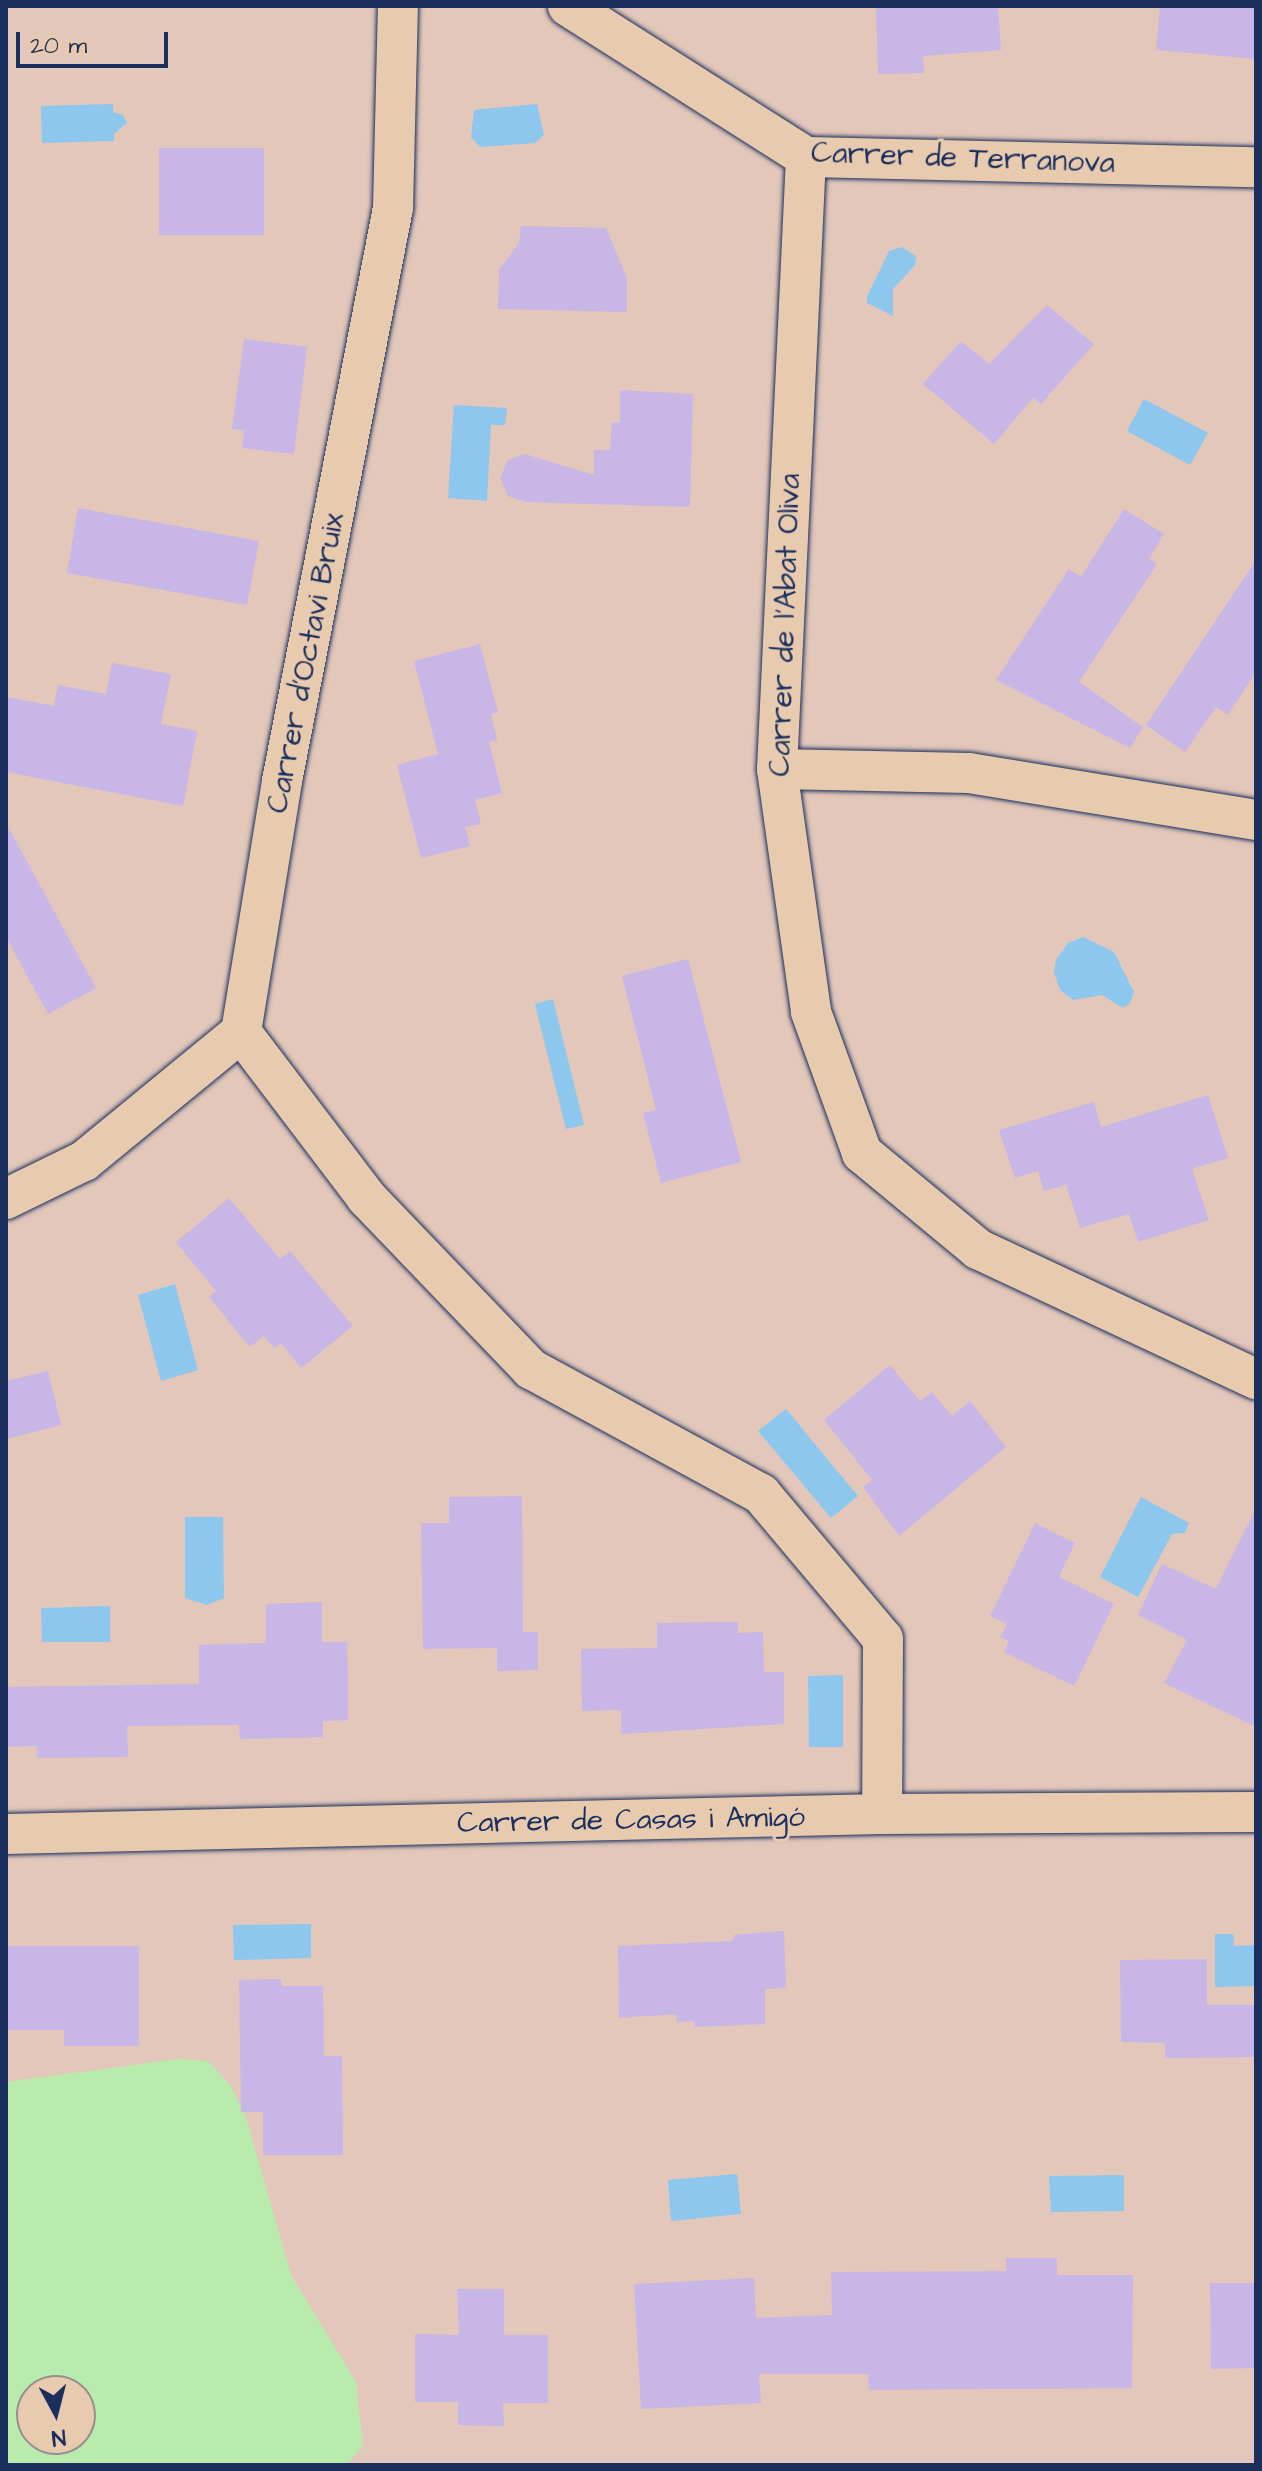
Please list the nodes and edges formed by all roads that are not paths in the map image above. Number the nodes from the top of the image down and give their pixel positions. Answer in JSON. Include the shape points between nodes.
{"nodes":[{"id":1,"x":398,"y":6,"type":"edge"},
{"id":2,"x":568,"y":6,"type":"edge"},
{"id":3,"x":806,"y":157,"type":"junction"},
{"id":4,"x":1256,"y":167,"type":"edge"},
{"id":5,"x":777,"y":769,"type":"junction"},
{"id":6,"x":1256,"y":820,"type":"edge"},
{"id":7,"x":241,"y":1032,"type":"junction"},
{"id":8,"x":6,"y":1199,"type":"edge"},
{"id":9,"x":1256,"y":1379,"type":"edge"},
{"id":10,"x":1256,"y":1812,"type":"edge"},
{"id":11,"x":882,"y":1814,"type":"junction"},
{"id":12,"x":6,"y":1834,"type":"edge"}],
"edges":[{"from":1,"to":7,"type":"street","name":"Carrer d'Octavi Bruix","via":[[393,208],[282,781]]},
{"from":2,"to":3,"type":"street","name":"Carrer de Terranova"},
{"from":3,"to":4,"type":"street","name":"Carrer de Terranova"},
{"from":3,"to":5,"type":"street","name":"Carrer de l'Abat Oliva"},
{"from":5,"to":6,"type":"street","via":[[969,773]]},
{"from":5,"to":9,"type":"street","name":"Carrer de l'Abat Oliva","via":[[811,1012],[862,1153],[978,1249]]},
{"from":7,"to":8,"type":"street","via":[[84,1161]]},
{"from":7,"to":11,"type":"street","via":[[367,1198],[531,1369],[761,1494],[883,1639]]},
{"from":10,"to":11,"type":"street","name":"Carrer de Casas i Amigó"},
{"from":11,"to":12,"type":"street","name":"Carrer de Casas i Amigó"}]}
